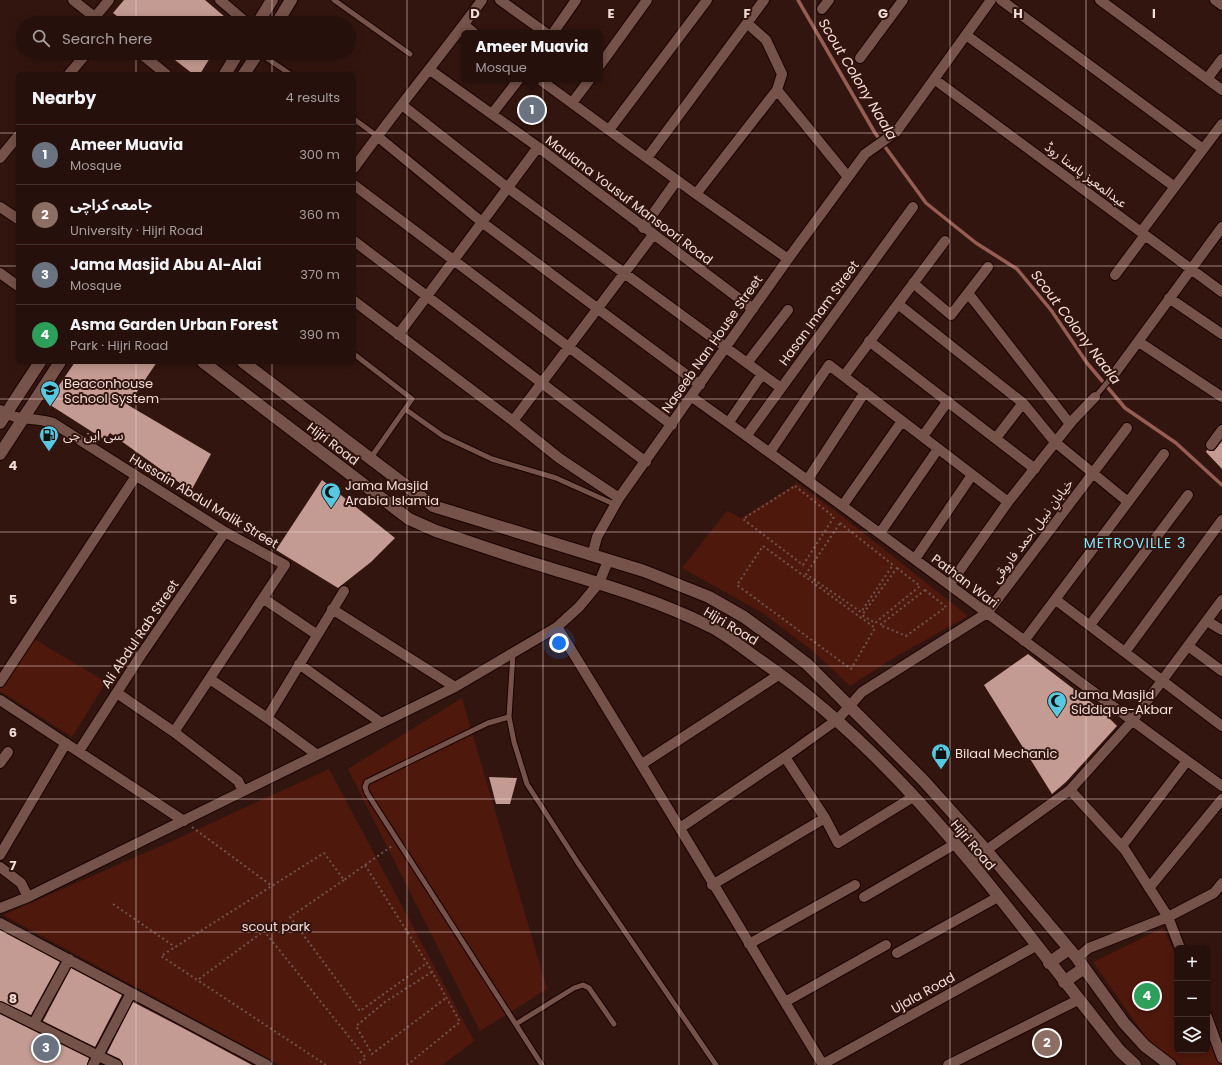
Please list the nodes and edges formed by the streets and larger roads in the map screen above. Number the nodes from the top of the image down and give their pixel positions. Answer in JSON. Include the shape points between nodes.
{"nodes":[{"id":1,"x":74,"y":0,"type":"edge"},
{"id":2,"x":109,"y":0,"type":"edge"},
{"id":3,"x":220,"y":0,"type":"edge"},
{"id":4,"x":272,"y":0,"type":"edge"},
{"id":5,"x":291,"y":0,"type":"edge"},
{"id":6,"x":482,"y":0,"type":"edge"},
{"id":7,"x":500,"y":0,"type":"edge"},
{"id":8,"x":576,"y":0,"type":"edge"},
{"id":9,"x":647,"y":0,"type":"edge"},
{"id":10,"x":707,"y":0,"type":"edge"},
{"id":11,"x":764,"y":0,"type":"edge"},
{"id":12,"x":829,"y":0,"type":"edge"},
{"id":13,"x":903,"y":0,"type":"edge"},
{"id":14,"x":991,"y":0,"type":"edge"},
{"id":15,"x":1001,"y":0,"type":"edge"},
{"id":16,"x":1100,"y":0,"type":"edge"},
{"id":17,"x":1215,"y":0,"type":"edge"},
{"id":18,"x":1222,"y":6,"type":"edge"},
{"id":19,"x":822,"y":9,"type":"dead end"},
{"id":20,"x":93,"y":16,"type":"edge"},
{"id":21,"x":100,"y":16,"type":"edge"},
{"id":22,"x":239,"y":16,"type":"edge"},
{"id":23,"x":262,"y":16,"type":"edge"},
{"id":24,"x":281,"y":16,"type":"edge"},
{"id":25,"x":747,"y":23,"type":"junction"},
{"id":26,"x":464,"y":25,"type":"junction"},
{"id":27,"x":470,"y":30,"type":"edge"},
{"id":28,"x":542,"y":30,"type":"edge"},
{"id":29,"x":555,"y":30,"type":"edge"},
{"id":30,"x":966,"y":35,"type":"junction"},
{"id":31,"x":860,"y":58,"type":"dead end"},
{"id":32,"x":1222,"y":59,"type":"edge"},
{"id":33,"x":81,"y":60,"type":"edge"},
{"id":34,"x":149,"y":60,"type":"edge"},
{"id":35,"x":234,"y":60,"type":"edge"},
{"id":36,"x":253,"y":60,"type":"edge"},
{"id":37,"x":603,"y":61,"type":"edge"},
{"id":38,"x":430,"y":70,"type":"junction"},
{"id":39,"x":71,"y":72,"type":"edge"},
{"id":40,"x":164,"y":72,"type":"edge"},
{"id":41,"x":226,"y":72,"type":"edge"},
{"id":42,"x":245,"y":72,"type":"edge"},
{"id":43,"x":934,"y":79,"type":"junction"},
{"id":44,"x":1207,"y":79,"type":"junction"},
{"id":45,"x":517,"y":82,"type":"edge"},
{"id":46,"x":543,"y":82,"type":"edge"},
{"id":47,"x":588,"y":82,"type":"edge"},
{"id":48,"x":777,"y":90,"type":"junction"},
{"id":49,"x":1222,"y":90,"type":"edge"},
{"id":50,"x":572,"y":103,"type":"junction"},
{"id":51,"x":402,"y":105,"type":"junction"},
{"id":52,"x":492,"y":114,"type":"junction"},
{"id":53,"x":1222,"y":124,"type":"edge"},
{"id":54,"x":609,"y":130,"type":"junction"},
{"id":55,"x":377,"y":136,"type":"junction"},
{"id":56,"x":16,"y":138,"type":"edge"},
{"id":57,"x":538,"y":147,"type":"junction"},
{"id":58,"x":1203,"y":149,"type":"junction"},
{"id":59,"x":0,"y":158,"type":"edge"},
{"id":60,"x":647,"y":158,"type":"junction"},
{"id":61,"x":356,"y":165,"type":"edge"},
{"id":62,"x":848,"y":177,"type":"junction"},
{"id":63,"x":677,"y":180,"type":"junction"},
{"id":64,"x":356,"y":186,"type":"edge"},
{"id":65,"x":1175,"y":187,"type":"junction"},
{"id":66,"x":508,"y":188,"type":"junction"},
{"id":67,"x":696,"y":194,"type":"junction"},
{"id":68,"x":0,"y":207,"type":"edge"},
{"id":69,"x":913,"y":207,"type":"dead end"},
{"id":70,"x":16,"y":218,"type":"edge"},
{"id":71,"x":483,"y":223,"type":"junction"},
{"id":72,"x":1222,"y":227,"type":"edge"},
{"id":73,"x":643,"y":228,"type":"junction"},
{"id":74,"x":1143,"y":234,"type":"junction"},
{"id":75,"x":653,"y":235,"type":"junction"},
{"id":76,"x":945,"y":241,"type":"dead end"},
{"id":77,"x":356,"y":243,"type":"edge"},
{"id":78,"x":788,"y":259,"type":"junction"},
{"id":79,"x":454,"y":260,"type":"junction"},
{"id":80,"x":988,"y":267,"type":"dead end"},
{"id":81,"x":1190,"y":269,"type":"junction"},
{"id":82,"x":624,"y":273,"type":"junction"},
{"id":83,"x":0,"y":274,"type":"edge"},
{"id":84,"x":1115,"y":275,"type":"dead end"},
{"id":85,"x":913,"y":283,"type":"junction"},
{"id":86,"x":16,"y":285,"type":"edge"},
{"id":87,"x":1222,"y":292,"type":"edge"},
{"id":88,"x":968,"y":293,"type":"junction"},
{"id":89,"x":427,"y":296,"type":"junction"},
{"id":90,"x":1169,"y":298,"type":"junction"},
{"id":91,"x":356,"y":303,"type":"edge"},
{"id":92,"x":898,"y":304,"type":"junction"},
{"id":93,"x":598,"y":308,"type":"junction"},
{"id":94,"x":753,"y":309,"type":"junction"},
{"id":95,"x":788,"y":310,"type":"dead end"},
{"id":96,"x":1222,"y":334,"type":"edge"},
{"id":97,"x":398,"y":335,"type":"junction"},
{"id":98,"x":869,"y":341,"type":"junction"},
{"id":99,"x":1138,"y":342,"type":"junction"},
{"id":100,"x":569,"y":347,"type":"junction"},
{"id":101,"x":726,"y":348,"type":"junction"},
{"id":102,"x":746,"y":363,"type":"junction"},
{"id":103,"x":39,"y":364,"type":"edge"},
{"id":104,"x":59,"y":364,"type":"edge"},
{"id":105,"x":206,"y":364,"type":"edge"},
{"id":106,"x":246,"y":364,"type":"edge"},
{"id":107,"x":1115,"y":373,"type":"road end"},
{"id":108,"x":762,"y":374,"type":"junction"},
{"id":109,"x":844,"y":376,"type":"junction"},
{"id":110,"x":542,"y":383,"type":"junction"},
{"id":111,"x":700,"y":385,"type":"junction"},
{"id":112,"x":781,"y":388,"type":"junction"},
{"id":113,"x":865,"y":392,"type":"junction"},
{"id":114,"x":692,"y":396,"type":"junction"},
{"id":115,"x":1095,"y":397,"type":"road end"},
{"id":116,"x":1222,"y":397,"type":"edge"},
{"id":117,"x":948,"y":401,"type":"junction"},
{"id":118,"x":1023,"y":403,"type":"junction"},
{"id":119,"x":2,"y":416,"type":"edge"},
{"id":120,"x":24,"y":418,"type":"junction"},
{"id":121,"x":513,"y":421,"type":"junction"},
{"id":122,"x":902,"y":421,"type":"junction"},
{"id":123,"x":729,"y":422,"type":"junction"},
{"id":124,"x":1070,"y":424,"type":"junction"},
{"id":125,"x":672,"y":425,"type":"junction"},
{"id":126,"x":1127,"y":428,"type":"dead end"},
{"id":127,"x":1222,"y":430,"type":"edge"},
{"id":128,"x":747,"y":435,"type":"junction"},
{"id":129,"x":923,"y":436,"type":"junction"},
{"id":130,"x":996,"y":438,"type":"junction"},
{"id":131,"x":4,"y":441,"type":"edge"},
{"id":132,"x":1055,"y":442,"type":"junction"},
{"id":133,"x":1211,"y":445,"type":"dead end"},
{"id":134,"x":938,"y":448,"type":"junction"},
{"id":135,"x":770,"y":452,"type":"junction"},
{"id":136,"x":0,"y":454,"type":"edge"},
{"id":137,"x":1164,"y":454,"type":"dead end"},
{"id":138,"x":646,"y":462,"type":"junction"},
{"id":139,"x":1035,"y":469,"type":"junction"},
{"id":140,"x":1092,"y":472,"type":"junction"},
{"id":141,"x":972,"y":475,"type":"junction"},
{"id":142,"x":136,"y":476,"type":"junction"},
{"id":143,"x":808,"y":479,"type":"junction"},
{"id":144,"x":1188,"y":495,"type":"dead end"},
{"id":145,"x":618,"y":501,"type":"junction"},
{"id":146,"x":1008,"y":502,"type":"junction"},
{"id":147,"x":1128,"y":502,"type":"junction"},
{"id":148,"x":843,"y":506,"type":"junction"},
{"id":149,"x":1222,"y":520,"type":"edge"},
{"id":150,"x":225,"y":532,"type":"junction"},
{"id":151,"x":880,"y":533,"type":"junction"},
{"id":152,"x":592,"y":556,"type":"junction"},
{"id":153,"x":915,"y":559,"type":"junction"},
{"id":154,"x":608,"y":561,"type":"junction"},
{"id":155,"x":599,"y":583,"type":"junction"},
{"id":156,"x":950,"y":584,"type":"junction"},
{"id":157,"x":344,"y":591,"type":"dead end"},
{"id":158,"x":264,"y":599,"type":"junction"},
{"id":159,"x":1056,"y":600,"type":"junction"},
{"id":160,"x":1222,"y":600,"type":"edge"},
{"id":161,"x":332,"y":609,"type":"junction"},
{"id":162,"x":987,"y":613,"type":"junction"},
{"id":163,"x":1206,"y":621,"type":"junction"},
{"id":164,"x":1090,"y":625,"type":"junction"},
{"id":165,"x":557,"y":627,"type":"junction"},
{"id":166,"x":1222,"y":630,"type":"edge"},
{"id":167,"x":316,"y":634,"type":"junction"},
{"id":168,"x":1024,"y":641,"type":"junction"},
{"id":169,"x":1188,"y":646,"type":"junction"},
{"id":170,"x":1126,"y":652,"type":"junction"},
{"id":171,"x":300,"y":664,"type":"junction"},
{"id":172,"x":1222,"y":671,"type":"edge"},
{"id":173,"x":780,"y":674,"type":"junction"},
{"id":174,"x":210,"y":679,"type":"junction"},
{"id":175,"x":1162,"y":680,"type":"junction"},
{"id":176,"x":0,"y":682,"type":"edge"},
{"id":177,"x":455,"y":687,"type":"junction"},
{"id":178,"x":117,"y":693,"type":"junction"},
{"id":179,"x":0,"y":700,"type":"edge"},
{"id":180,"x":850,"y":707,"type":"junction"},
{"id":181,"x":267,"y":718,"type":"junction"},
{"id":182,"x":838,"y":719,"type":"junction"},
{"id":183,"x":1132,"y":721,"type":"junction"},
{"id":184,"x":380,"y":722,"type":"junction"},
{"id":185,"x":1222,"y":726,"type":"edge"},
{"id":186,"x":174,"y":732,"type":"junction"},
{"id":187,"x":66,"y":743,"type":"junction"},
{"id":188,"x":79,"y":751,"type":"junction"},
{"id":189,"x":8,"y":752,"type":"dead end"},
{"id":190,"x":316,"y":754,"type":"junction"},
{"id":191,"x":785,"y":757,"type":"junction"},
{"id":192,"x":1187,"y":761,"type":"junction"},
{"id":193,"x":0,"y":763,"type":"edge"},
{"id":194,"x":642,"y":764,"type":"junction"},
{"id":195,"x":1222,"y":786,"type":"edge"},
{"id":196,"x":1070,"y":790,"type":"junction"},
{"id":197,"x":243,"y":791,"type":"junction"},
{"id":198,"x":913,"y":797,"type":"junction"},
{"id":199,"x":1222,"y":799,"type":"edge"},
{"id":200,"x":825,"y":818,"type":"junction"},
{"id":201,"x":184,"y":821,"type":"junction"},
{"id":202,"x":680,"y":828,"type":"junction"},
{"id":203,"x":955,"y":844,"type":"junction"},
{"id":204,"x":1122,"y":846,"type":"junction"},
{"id":205,"x":986,"y":850,"type":"junction"},
{"id":206,"x":0,"y":855,"type":"edge"},
{"id":207,"x":970,"y":862,"type":"junction"},
{"id":208,"x":0,"y":867,"type":"edge"},
{"id":209,"x":1222,"y":883,"type":"edge"},
{"id":210,"x":712,"y":885,"type":"junction"},
{"id":211,"x":854,"y":885,"type":"dead end"},
{"id":212,"x":1149,"y":888,"type":"junction"},
{"id":213,"x":28,"y":897,"type":"junction"},
{"id":214,"x":864,"y":897,"type":"dead end"},
{"id":215,"x":998,"y":897,"type":"junction"},
{"id":216,"x":0,"y":908,"type":"edge"},
{"id":217,"x":1168,"y":918,"type":"junction"},
{"id":218,"x":0,"y":923,"type":"edge"},
{"id":219,"x":749,"y":944,"type":"junction"},
{"id":220,"x":886,"y":945,"type":"dead end"},
{"id":221,"x":1179,"y":945,"type":"edge"},
{"id":222,"x":1036,"y":946,"type":"junction"},
{"id":223,"x":896,"y":953,"type":"dead end"},
{"id":224,"x":1077,"y":958,"type":"junction"},
{"id":225,"x":69,"y":959,"type":"junction"},
{"id":226,"x":1049,"y":963,"type":"junction"},
{"id":227,"x":1064,"y":982,"type":"junction"},
{"id":228,"x":131,"y":993,"type":"junction"},
{"id":229,"x":1078,"y":1000,"type":"junction"},
{"id":230,"x":785,"y":1002,"type":"junction"},
{"id":231,"x":0,"y":1007,"type":"edge"},
{"id":232,"x":34,"y":1023,"type":"junction"},
{"id":233,"x":1210,"y":1025,"type":"edge"},
{"id":234,"x":98,"y":1056,"type":"junction"},
{"id":235,"x":1222,"y":1058,"type":"edge"},
{"id":236,"x":823,"y":1064,"type":"edge"},
{"id":237,"x":93,"y":1065,"type":"edge"},
{"id":238,"x":117,"y":1065,"type":"edge"},
{"id":239,"x":267,"y":1065,"type":"edge"},
{"id":240,"x":948,"y":1065,"type":"edge"},
{"id":241,"x":1134,"y":1065,"type":"edge"},
{"id":242,"x":1170,"y":1065,"type":"edge"}],
"edges":[{"from":1,"to":20,"type":"street"},
{"from":2,"to":21,"type":"street"},
{"from":3,"to":22,"type":"street"},
{"from":4,"to":23,"type":"main road"},
{"from":5,"to":24,"type":"main road"},
{"from":6,"to":26,"type":"street"},
{"from":7,"to":28,"type":"street"},
{"from":8,"to":29,"type":"street"},
{"from":9,"to":37,"type":"street"},
{"from":10,"to":54,"type":"street"},
{"from":11,"to":25,"type":"street"},
{"from":12,"to":19,"type":"street"},
{"from":13,"to":31,"type":"street"},
{"from":14,"to":30,"type":"street","name":"Naseeb Nan House Street"},
{"from":15,"to":58,"type":"street"},
{"from":16,"to":44,"type":"street"},
{"from":17,"to":18,"type":"street"},
{"from":25,"to":48,"type":"street","via":[[766,40],[782,74]]},
{"from":25,"to":60,"type":"street"},
{"from":26,"to":27,"type":"street"},
{"from":26,"to":38,"type":"street"},
{"from":30,"to":43,"type":"street","name":"Naseeb Nan House Street"},
{"from":30,"to":65,"type":"street"},
{"from":32,"to":44,"type":"street"},
{"from":33,"to":39,"type":"street"},
{"from":34,"to":40,"type":"street"},
{"from":35,"to":41,"type":"main road"},
{"from":36,"to":42,"type":"main road"},
{"from":38,"to":51,"type":"street"},
{"from":38,"to":52,"type":"street","name":"Maulana Yousuf Mansoori Road"},
{"from":43,"to":62,"type":"street","name":"Naseeb Nan House Street","via":[[896,132],[866,154]]},
{"from":43,"to":74,"type":"street","name":"عبدالمعیز پاستا روڈ"},
{"from":44,"to":49,"type":"street"},
{"from":45,"to":52,"type":"street"},
{"from":46,"to":50,"type":"street"},
{"from":47,"to":50,"type":"street"},
{"from":48,"to":62,"type":"street"},
{"from":48,"to":67,"type":"street"},
{"from":50,"to":54,"type":"street"},
{"from":51,"to":55,"type":"street"},
{"from":51,"to":66,"type":"street"},
{"from":52,"to":57,"type":"street","name":"Maulana Yousuf Mansoori Road"},
{"from":53,"to":58,"type":"street"},
{"from":54,"to":60,"type":"street"},
{"from":55,"to":61,"type":"street"},
{"from":55,"to":71,"type":"street"},
{"from":56,"to":59,"type":"street"},
{"from":57,"to":66,"type":"street"},
{"from":57,"to":73,"type":"street","name":"Maulana Yousuf Mansoori Road"},
{"from":58,"to":65,"type":"street"},
{"from":60,"to":63,"type":"street"},
{"from":62,"to":78,"type":"street","name":"Naseeb Nan House Street"},
{"from":63,"to":67,"type":"street"},
{"from":63,"to":73,"type":"street"},
{"from":64,"to":79,"type":"street"},
{"from":65,"to":74,"type":"street"},
{"from":66,"to":71,"type":"street"},
{"from":66,"to":82,"type":"street"},
{"from":67,"to":78,"type":"street"},
{"from":68,"to":70,"type":"street"},
{"from":69,"to":112,"type":"street","name":"Hasan Imam Street"},
{"from":71,"to":79,"type":"street"},
{"from":71,"to":93,"type":"street"},
{"from":72,"to":81,"type":"street"},
{"from":73,"to":75,"type":"street","name":"Maulana Yousuf Mansoori Road"},
{"from":74,"to":81,"type":"street","name":"عبدالمعیز پاستا روڈ"},
{"from":74,"to":84,"type":"street"},
{"from":75,"to":82,"type":"street"},
{"from":75,"to":94,"type":"street","name":"Maulana Yousuf Mansoori Road"},
{"from":76,"to":85,"type":"street"},
{"from":77,"to":89,"type":"street"},
{"from":78,"to":94,"type":"street","name":"Naseeb Nan House Street"},
{"from":79,"to":89,"type":"street"},
{"from":79,"to":100,"type":"street"},
{"from":80,"to":88,"type":"street"},
{"from":81,"to":87,"type":"street","name":"عبدالمعیز پاستا روڈ"},
{"from":81,"to":90,"type":"street"},
{"from":82,"to":93,"type":"street"},
{"from":82,"to":101,"type":"street"},
{"from":83,"to":86,"type":"street"},
{"from":85,"to":88,"type":"street","via":[[951,315]]},
{"from":85,"to":92,"type":"street"},
{"from":88,"to":124,"type":"street"},
{"from":89,"to":97,"type":"street"},
{"from":89,"to":110,"type":"street"},
{"from":90,"to":96,"type":"street"},
{"from":90,"to":99,"type":"street"},
{"from":91,"to":97,"type":"street"},
{"from":92,"to":98,"type":"street"},
{"from":92,"to":118,"type":"street"},
{"from":93,"to":100,"type":"street"},
{"from":93,"to":111,"type":"street"},
{"from":94,"to":101,"type":"street","name":"Naseeb Nan House Street"},
{"from":95,"to":102,"type":"street"},
{"from":97,"to":121,"type":"street"},
{"from":98,"to":109,"type":"street"},
{"from":98,"to":117,"type":"street"},
{"from":99,"to":107,"type":"street"},
{"from":99,"to":116,"type":"street"},
{"from":100,"to":110,"type":"street"},
{"from":100,"to":125,"type":"street"},
{"from":101,"to":102,"type":"street"},
{"from":101,"to":111,"type":"street","name":"Naseeb Nan House Street"},
{"from":102,"to":108,"type":"street"},
{"from":103,"to":119,"type":"main road"},
{"from":104,"to":120,"type":"main road"},
{"from":105,"to":155,"type":"main road","name":"Hijri Road","via":[[409,519],[436,531]]},
{"from":106,"to":152,"type":"main road","name":"Hijri Road","via":[[433,506]]},
{"from":108,"to":112,"type":"street"},
{"from":108,"to":123,"type":"street"},
{"from":109,"to":113,"type":"street"},
{"from":109,"to":135,"type":"street","via":[[829,364]]},
{"from":110,"to":121,"type":"street"},
{"from":110,"to":138,"type":"street"},
{"from":111,"to":114,"type":"street","name":"Naseeb Nan House Street"},
{"from":112,"to":128,"type":"street","name":"Hasan Imam Street"},
{"from":113,"to":122,"type":"street"},
{"from":113,"to":143,"type":"street"},
{"from":114,"to":123,"type":"street","name":"Pathan Wari"},
{"from":114,"to":125,"type":"street","name":"Naseeb Nan House Street"},
{"from":115,"to":124,"type":"street"},
{"from":117,"to":129,"type":"street"},
{"from":117,"to":130,"type":"street"},
{"from":118,"to":130,"type":"street"},
{"from":118,"to":132,"type":"street"},
{"from":119,"to":120,"type":"street","name":"Hussain Abdul Malik Street"},
{"from":120,"to":131,"type":"main road"},
{"from":120,"to":142,"type":"street","name":"Hussain Abdul Malik Street","via":[[53,423]]},
{"from":121,"to":145,"type":"street"},
{"from":122,"to":129,"type":"street"},
{"from":122,"to":148,"type":"street"},
{"from":123,"to":128,"type":"street","name":"Pathan Wari"},
{"from":124,"to":132,"type":"street"},
{"from":125,"to":138,"type":"street","name":"Naseeb Nan House Street"},
{"from":126,"to":140,"type":"street","name":"خیابانِ نبیل احمد فاروقی"},
{"from":127,"to":133,"type":"street"},
{"from":128,"to":135,"type":"street","name":"Pathan Wari"},
{"from":129,"to":134,"type":"street"},
{"from":130,"to":139,"type":"street"},
{"from":131,"to":136,"type":"main road"},
{"from":132,"to":139,"type":"street"},
{"from":132,"to":140,"type":"street"},
{"from":134,"to":141,"type":"street"},
{"from":134,"to":151,"type":"street"},
{"from":135,"to":143,"type":"street","name":"Pathan Wari"},
{"from":137,"to":147,"type":"street"},
{"from":138,"to":145,"type":"street","name":"Naseeb Nan House Street"},
{"from":139,"to":146,"type":"street"},
{"from":140,"to":147,"type":"street"},
{"from":140,"to":162,"type":"street","name":"خیابانِ نبیل احمد فاروقی"},
{"from":141,"to":146,"type":"street"},
{"from":141,"to":153,"type":"street"},
{"from":142,"to":150,"type":"street","name":"Hussain Abdul Malik Street"},
{"from":142,"to":176,"type":"street"},
{"from":143,"to":148,"type":"street","name":"Pathan Wari"},
{"from":144,"to":164,"type":"street"},
{"from":145,"to":152,"type":"street","name":"Naseeb Nan House Street","via":[[597,537]]},
{"from":146,"to":156,"type":"street"},
{"from":147,"to":159,"type":"street"},
{"from":148,"to":151,"type":"street","name":"Pathan Wari"},
{"from":149,"to":170,"type":"street"},
{"from":150,"to":158,"type":"street","name":"Hussain Abdul Malik Street","via":[[285,565]]},
{"from":150,"to":178,"type":"street","name":"Ali Abdul Rab Street"},
{"from":151,"to":153,"type":"street","name":"Pathan Wari"},
{"from":152,"to":154,"type":"main road","name":"Hijri Road"},
{"from":153,"to":156,"type":"street","name":"Pathan Wari"},
{"from":154,"to":155,"type":"street"},
{"from":154,"to":180,"type":"main road","name":"Hijri Road","via":[[644,571],[702,594],[744,617],[807,664]]},
{"from":155,"to":165,"type":"street","via":[[579,607]]},
{"from":155,"to":173,"type":"main road","name":"Hijri Road","via":[[650,600],[711,627]]},
{"from":156,"to":162,"type":"street","name":"Pathan Wari"},
{"from":157,"to":161,"type":"street"},
{"from":158,"to":167,"type":"street"},
{"from":158,"to":174,"type":"street"},
{"from":159,"to":164,"type":"street"},
{"from":159,"to":168,"type":"street"},
{"from":160,"to":163,"type":"street"},
{"from":161,"to":167,"type":"street"},
{"from":161,"to":177,"type":"street"},
{"from":162,"to":168,"type":"street","name":"Pathan Wari"},
{"from":162,"to":180,"type":"street","name":"خیابانِ نبیل احمد فاروقی","via":[[862,692]]},
{"from":163,"to":166,"type":"street"},
{"from":163,"to":169,"type":"street"},
{"from":164,"to":170,"type":"street"},
{"from":165,"to":177,"type":"street"},
{"from":165,"to":194,"type":"street"},
{"from":167,"to":171,"type":"street"},
{"from":168,"to":183,"type":"street","name":"Pathan Wari"},
{"from":169,"to":172,"type":"street"},
{"from":169,"to":175,"type":"street"},
{"from":170,"to":175,"type":"street"},
{"from":171,"to":181,"type":"street"},
{"from":171,"to":184,"type":"street"},
{"from":173,"to":182,"type":"main road","name":"Hijri Road"},
{"from":173,"to":194,"type":"street"},
{"from":174,"to":181,"type":"street"},
{"from":174,"to":186,"type":"street"},
{"from":175,"to":183,"type":"street"},
{"from":175,"to":185,"type":"street"},
{"from":177,"to":184,"type":"street"},
{"from":178,"to":186,"type":"street"},
{"from":178,"to":188,"type":"street","name":"Ali Abdul Rab Street"},
{"from":179,"to":187,"type":"street"},
{"from":180,"to":182,"type":"street","name":"خیابانِ نبیل احمد فاروقی"},
{"from":180,"to":205,"type":"main road","name":"Hijri Road","via":[[923,780]]},
{"from":181,"to":190,"type":"street"},
{"from":182,"to":191,"type":"street","name":"خیابانِ نبیل احمد فاروقی"},
{"from":182,"to":198,"type":"main road","name":"Hijri Road"},
{"from":183,"to":192,"type":"street","name":"Pathan Wari"},
{"from":183,"to":196,"type":"street"},
{"from":184,"to":190,"type":"street"},
{"from":186,"to":197,"type":"street","via":[[238,781]]},
{"from":187,"to":188,"type":"street"},
{"from":187,"to":206,"type":"street"},
{"from":188,"to":201,"type":"street"},
{"from":189,"to":193,"type":"street"},
{"from":190,"to":197,"type":"street"},
{"from":191,"to":200,"type":"street"},
{"from":191,"to":202,"type":"street","name":"خیابانِ نبیل احمد فاروقی"},
{"from":192,"to":195,"type":"street","name":"Pathan Wari"},
{"from":192,"to":204,"type":"street"},
{"from":194,"to":202,"type":"street"},
{"from":196,"to":204,"type":"street"},
{"from":196,"to":205,"type":"street"},
{"from":197,"to":201,"type":"street"},
{"from":198,"to":200,"type":"street","via":[[838,843]]},
{"from":198,"to":203,"type":"main road","name":"Hijri Road"},
{"from":199,"to":212,"type":"street"},
{"from":200,"to":210,"type":"street"},
{"from":201,"to":213,"type":"street"},
{"from":202,"to":210,"type":"street"},
{"from":203,"to":207,"type":"main road","name":"Hijri Road"},
{"from":203,"to":214,"type":"street"},
{"from":204,"to":212,"type":"street"},
{"from":205,"to":207,"type":"street"},
{"from":205,"to":224,"type":"main road","name":"Hijri Road"},
{"from":207,"to":215,"type":"main road","name":"Hijri Road"},
{"from":208,"to":213,"type":"street","via":[[21,883]]},
{"from":209,"to":217,"type":"street","via":[[1214,893]]},
{"from":210,"to":219,"type":"street"},
{"from":211,"to":219,"type":"street"},
{"from":212,"to":217,"type":"street"},
{"from":213,"to":216,"type":"street"},
{"from":215,"to":222,"type":"main road","name":"Hijri Road"},
{"from":215,"to":223,"type":"street"},
{"from":217,"to":221,"type":"street"},
{"from":217,"to":224,"type":"street","via":[[1089,948]]},
{"from":218,"to":225,"type":"street"},
{"from":219,"to":230,"type":"street"},
{"from":220,"to":230,"type":"street"},
{"from":222,"to":226,"type":"main road","name":"Hijri Road"},
{"from":222,"to":236,"type":"street","name":"Ujala Road"},
{"from":224,"to":226,"type":"main road"},
{"from":224,"to":227,"type":"main road"},
{"from":224,"to":242,"type":"main road","name":"Hijri Road","via":[[1124,1023],[1145,1046]]},
{"from":225,"to":228,"type":"street"},
{"from":225,"to":232,"type":"street"},
{"from":226,"to":227,"type":"main road","name":"Hijri Road"},
{"from":227,"to":229,"type":"main road","name":"Hijri Road"},
{"from":228,"to":234,"type":"street"},
{"from":228,"to":239,"type":"street"},
{"from":229,"to":240,"type":"street"},
{"from":229,"to":241,"type":"main road","name":"Hijri Road"},
{"from":230,"to":236,"type":"street"},
{"from":231,"to":232,"type":"street"},
{"from":232,"to":234,"type":"street"},
{"from":233,"to":235,"type":"street"},
{"from":234,"to":237,"type":"street"},
{"from":234,"to":238,"type":"street"}]}
